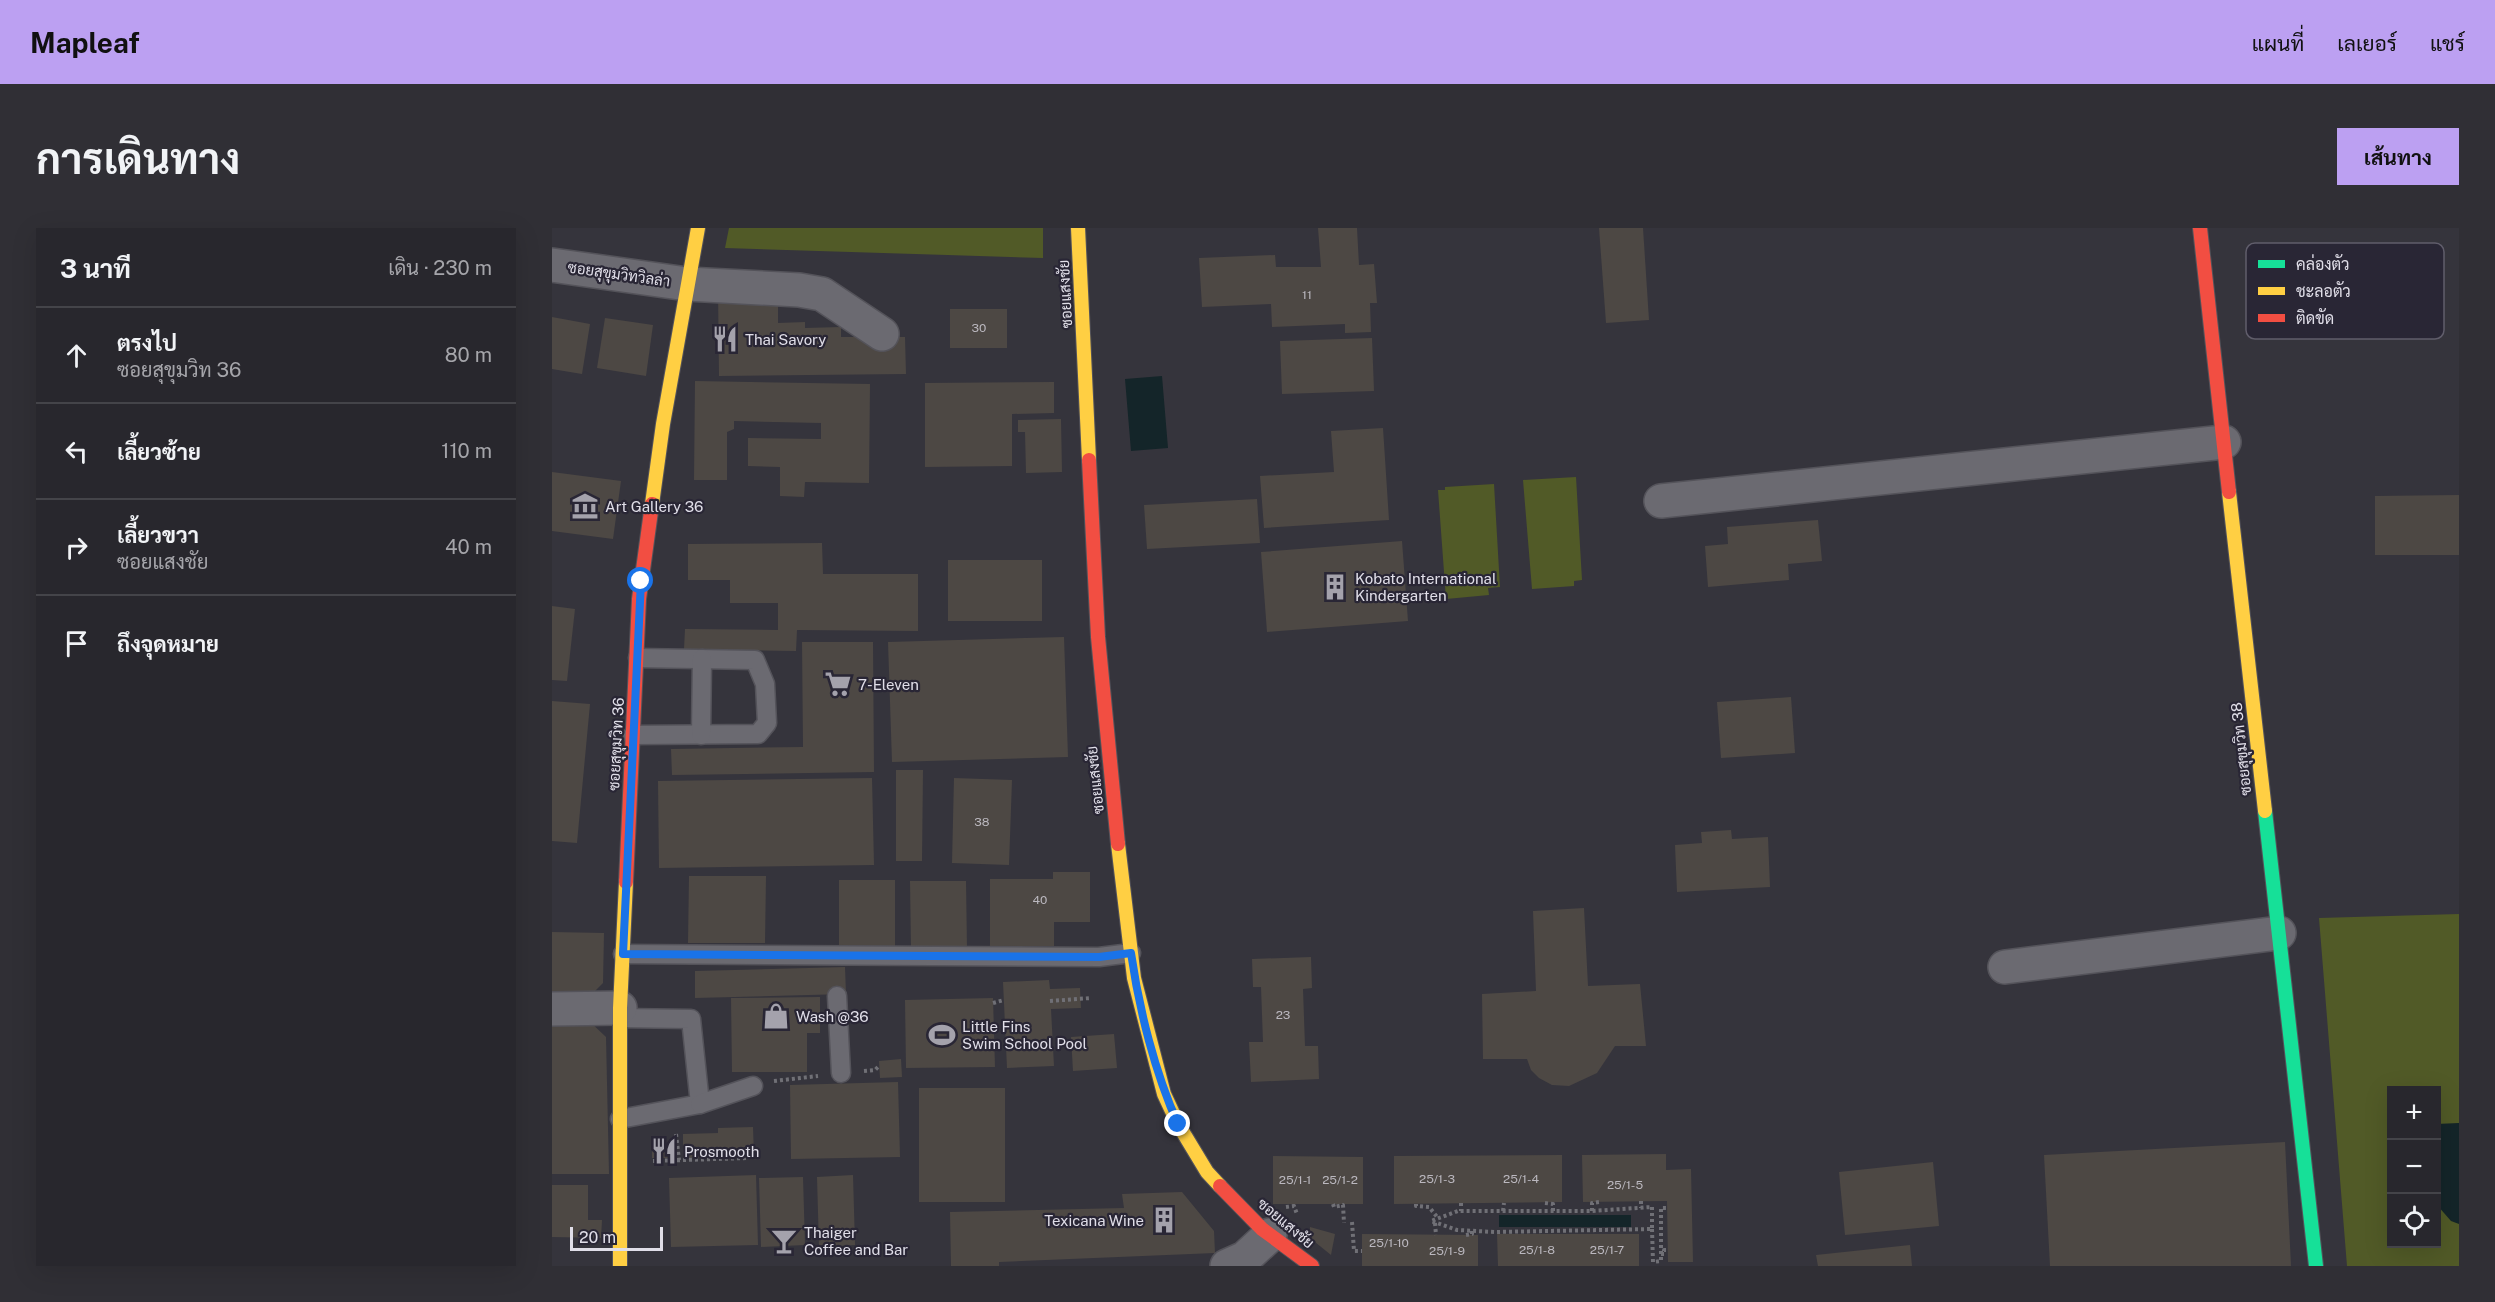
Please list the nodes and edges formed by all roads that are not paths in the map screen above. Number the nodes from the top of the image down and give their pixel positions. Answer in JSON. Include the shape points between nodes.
{"nodes":[{"id":1,"x":698,"y":228,"type":"edge"},
{"id":2,"x":1078,"y":228,"type":"edge"},
{"id":3,"x":2200,"y":228,"type":"edge"},
{"id":4,"x":552,"y":265,"type":"edge"},
{"id":5,"x":687,"y":284,"type":"junction"},
{"id":6,"x":882,"y":334,"type":"dead end"},
{"id":7,"x":2224,"y":442,"type":"junction"},
{"id":8,"x":1661,"y":501,"type":"dead end"},
{"id":9,"x":638,"y":658,"type":"junction"},
{"id":10,"x":702,"y":659,"type":"junction"},
{"id":11,"x":633,"y":735,"type":"junction"},
{"id":12,"x":701,"y":735,"type":"junction"},
{"id":13,"x":2279,"y":933,"type":"junction"},
{"id":14,"x":1131,"y":953,"type":"junction"},
{"id":15,"x":623,"y":954,"type":"junction"},
{"id":16,"x":2005,"y":967,"type":"dead end"},
{"id":17,"x":837,"y":996,"type":"dead end"},
{"id":18,"x":552,"y":1010,"type":"edge"},
{"id":19,"x":620,"y":1013,"type":"junction"},
{"id":20,"x":841,"y":1073,"type":"road end"},
{"id":21,"x":753,"y":1086,"type":"road end"},
{"id":22,"x":700,"y":1104,"type":"junction"},
{"id":23,"x":620,"y":1119,"type":"junction"},
{"id":24,"x":1270,"y":1235,"type":"junction"},
{"id":25,"x":1241,"y":1263,"type":"edge"},
{"id":26,"x":620,"y":1266,"type":"edge"},
{"id":27,"x":1312,"y":1266,"type":"edge"},
{"id":28,"x":2316,"y":1266,"type":"edge"}],
"edges":[{"from":1,"to":5,"type":"street","name":"ซอยสุขุมวิท 36"},
{"from":2,"to":14,"type":"street","name":"ซอยแสงชัย","via":[[1098,637]]},
{"from":3,"to":7,"type":"street","name":"ซอยสุขุมวิท 38"},
{"from":4,"to":5,"type":"street","name":"ซอยสุขุมวิทวิลล่า"},
{"from":5,"to":6,"type":"street","name":"ซอยสุขุมวิทวิลล่า","via":[[822,294]]},
{"from":5,"to":9,"type":"street","name":"ซอยสุขุมวิท 36","via":[[641,581]]},
{"from":7,"to":8,"type":"street"},
{"from":7,"to":13,"type":"street","name":"ซอยสุขุมวิท 38"},
{"from":9,"to":10,"type":"lane"},
{"from":9,"to":11,"type":"street","name":"ซอยสุขุมวิท 36"},
{"from":10,"to":12,"type":"lane"},
{"from":10,"to":12,"type":"lane","via":[[755,660],[765,684],[767,723],[758,734]]},
{"from":11,"to":12,"type":"lane"},
{"from":11,"to":15,"type":"street","name":"ซอยสุขุมวิท 36"},
{"from":13,"to":16,"type":"street"},
{"from":13,"to":28,"type":"street","name":"ซอยสุขุมวิท 38"},
{"from":14,"to":15,"type":"lane","via":[[1099,957]]},
{"from":14,"to":24,"type":"street","name":"ซอยแสงชัย","via":[[1164,1094],[1178,1124],[1208,1172]]},
{"from":15,"to":19,"type":"street","name":"ซอยสุขุมวิท 36"},
{"from":17,"to":20,"type":"lane"},
{"from":18,"to":19,"type":"street"},
{"from":19,"to":22,"type":"lane","via":[[691,1019]]},
{"from":19,"to":23,"type":"street","name":"ซอยสุขุมวิท 36"},
{"from":21,"to":22,"type":"lane"},
{"from":22,"to":23,"type":"lane"},
{"from":23,"to":26,"type":"street","name":"ซอยสุขุมวิท 36"},
{"from":24,"to":25,"type":"street"},
{"from":24,"to":27,"type":"street","name":"ซอยแสงชัย"}]}
